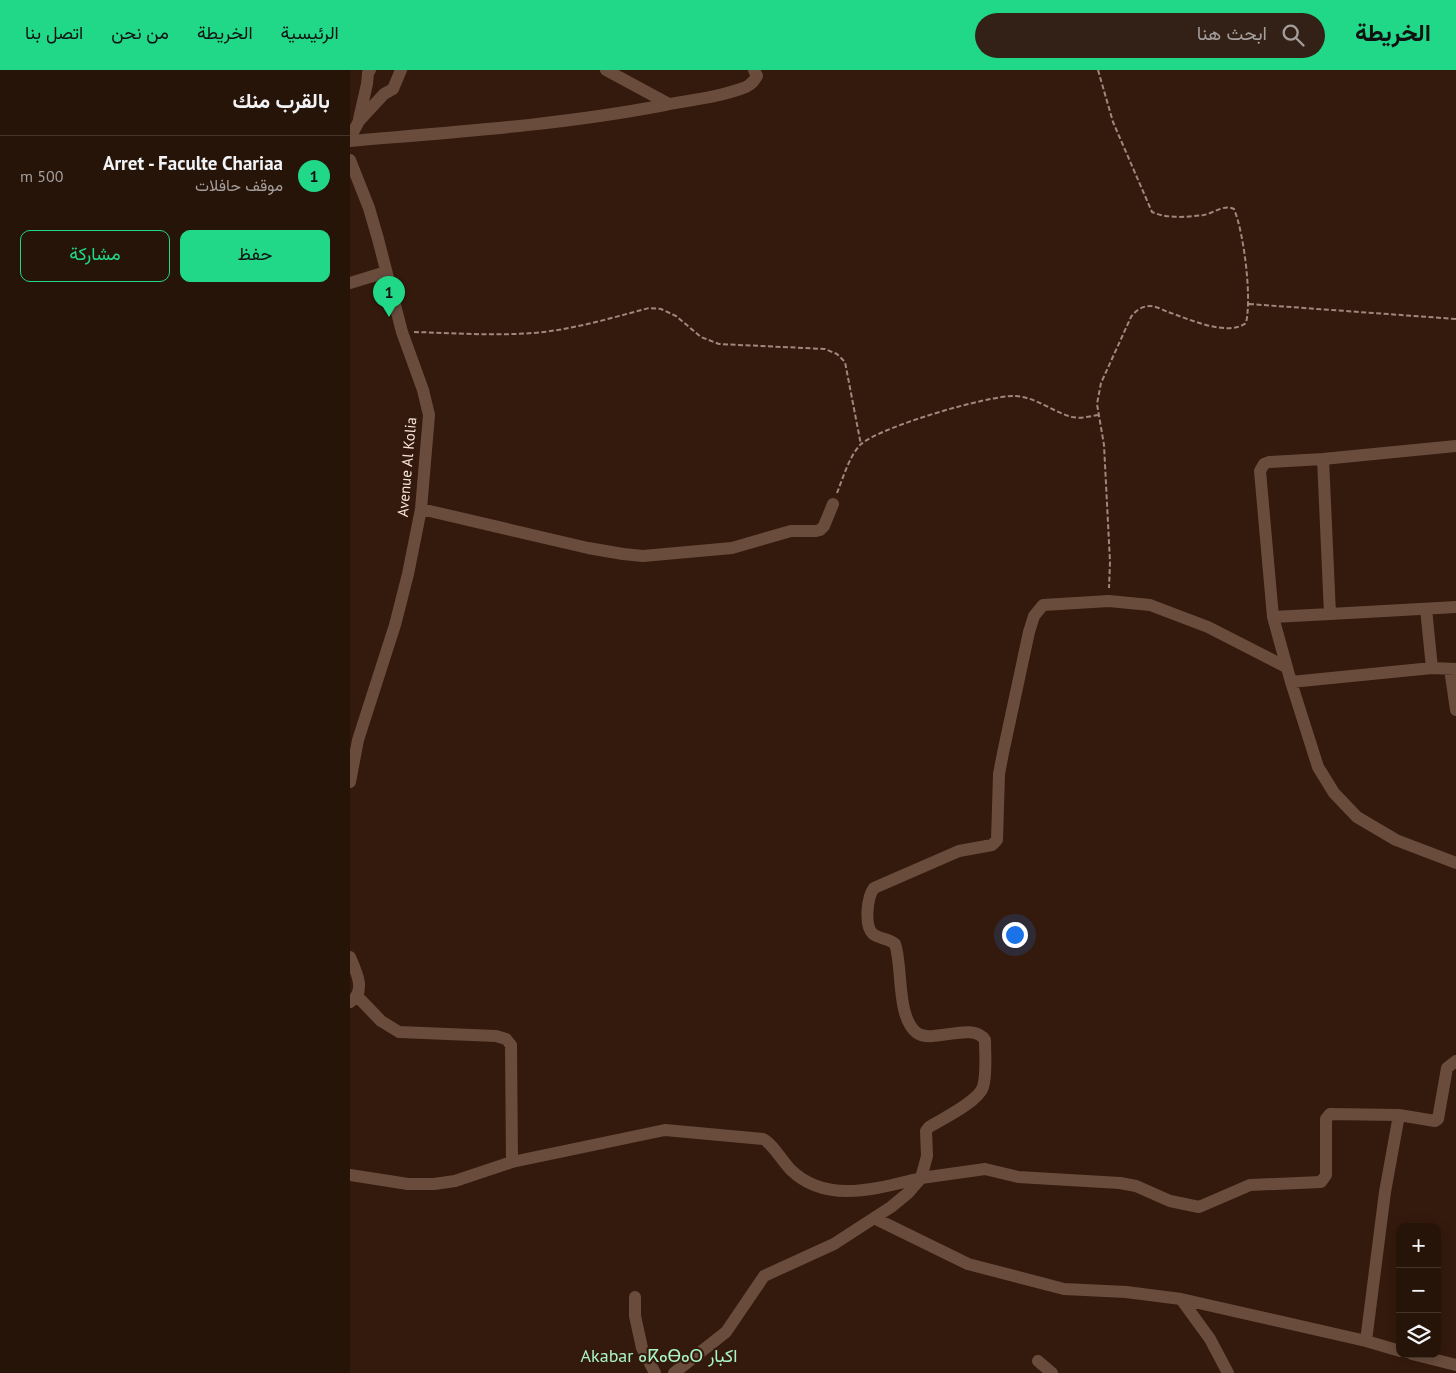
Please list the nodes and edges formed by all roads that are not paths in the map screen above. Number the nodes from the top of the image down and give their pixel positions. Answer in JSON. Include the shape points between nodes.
{"nodes":[{"id":1,"x":606,"y":70,"type":"edge"},
{"id":2,"x":754,"y":70,"type":"edge"},
{"id":3,"x":397,"y":73,"type":"edge"},
{"id":4,"x":366,"y":76,"type":"edge"},
{"id":5,"x":384,"y":94,"type":"junction"},
{"id":6,"x":669,"y":104,"type":"junction"},
{"id":7,"x":358,"y":121,"type":"junction"},
{"id":8,"x":350,"y":140,"type":"edge"},
{"id":9,"x":350,"y":160,"type":"edge"},
{"id":10,"x":386,"y":272,"type":"junction"},
{"id":11,"x":350,"y":283,"type":"edge"},
{"id":12,"x":1456,"y":446,"type":"edge"},
{"id":13,"x":1323,"y":460,"type":"junction"},
{"id":14,"x":832,"y":504,"type":"road end"},
{"id":15,"x":421,"y":509,"type":"junction"},
{"id":16,"x":1456,"y":607,"type":"edge"},
{"id":17,"x":1426,"y":608,"type":"junction"},
{"id":18,"x":1330,"y":614,"type":"junction"},
{"id":19,"x":1273,"y":617,"type":"junction"},
{"id":20,"x":1286,"y":667,"type":"junction"},
{"id":21,"x":1432,"y":668,"type":"junction"},
{"id":22,"x":1453,"y":669,"type":"edge"},
{"id":23,"x":1291,"y":682,"type":"junction"},
{"id":24,"x":1456,"y":710,"type":"edge"},
{"id":25,"x":350,"y":782,"type":"edge"},
{"id":26,"x":1456,"y":863,"type":"edge"},
{"id":27,"x":350,"y":957,"type":"edge"},
{"id":28,"x":354,"y":999,"type":"edge"},
{"id":29,"x":1456,"y":1061,"type":"edge"},
{"id":30,"x":1399,"y":1116,"type":"junction"},
{"id":31,"x":512,"y":1162,"type":"junction"},
{"id":32,"x":350,"y":1175,"type":"edge"},
{"id":33,"x":921,"y":1178,"type":"junction"},
{"id":34,"x":874,"y":1218,"type":"junction"},
{"id":35,"x":636,"y":1297,"type":"dead end"},
{"id":36,"x":1181,"y":1299,"type":"junction"},
{"id":37,"x":1366,"y":1340,"type":"junction"},
{"id":38,"x":1396,"y":1350,"type":"edge"},
{"id":39,"x":1428,"y":1358,"type":"edge"},
{"id":40,"x":1038,"y":1361,"type":"dead end"},
{"id":41,"x":1456,"y":1365,"type":"edge"},
{"id":42,"x":655,"y":1373,"type":"edge"},
{"id":43,"x":674,"y":1373,"type":"edge"},
{"id":44,"x":1052,"y":1373,"type":"edge"},
{"id":45,"x":1228,"y":1373,"type":"edge"}],
"edges":[{"from":1,"to":6,"type":"street"},
{"from":2,"to":6,"type":"street","via":[[754,82],[748,86]]},
{"from":3,"to":5,"type":"street","via":[[393,89]]},
{"from":4,"to":5,"type":"street","via":[[374,92]]},
{"from":4,"to":7,"type":"street"},
{"from":5,"to":7,"type":"street"},
{"from":6,"to":8,"type":"street","via":[[541,124]]},
{"from":7,"to":8,"type":"street"},
{"from":9,"to":10,"type":"street","name":"Avenue Al Kolia","via":[[371,216]]},
{"from":10,"to":11,"type":"street"},
{"from":10,"to":15,"type":"street","name":"Avenue Al Kolia","via":[[429,415]]},
{"from":12,"to":13,"type":"street"},
{"from":13,"to":18,"type":"street"},
{"from":13,"to":19,"type":"street","via":[[1269,462],[1260,471]]},
{"from":14,"to":15,"type":"street","via":[[820,530],[791,531],[732,548],[643,556],[588,548]]},
{"from":15,"to":25,"type":"street","name":"Avenue Al Kolia","via":[[408,574],[358,740]]},
{"from":16,"to":17,"type":"street"},
{"from":17,"to":18,"type":"street"},
{"from":17,"to":21,"type":"street"},
{"from":18,"to":19,"type":"street"},
{"from":19,"to":20,"type":"street"},
{"from":20,"to":23,"type":"street"},
{"from":20,"to":33,"type":"street","via":[[1208,627],[1150,605],[1109,601],[1043,605],[1034,616],[999,774],[996,842],[959,851],[874,888],[869,897],[871,932],[895,944],[904,1010],[915,1032],[920,1035],[965,1032],[983,1036],[985,1040],[982,1090],[926,1130],[928,1156]]},
{"from":21,"to":22,"type":"street"},
{"from":21,"to":23,"type":"street"},
{"from":22,"to":24,"type":"street"},
{"from":23,"to":26,"type":"street","via":[[1318,768],[1334,793],[1357,817],[1396,840]]},
{"from":27,"to":28,"type":"street","via":[[359,981]]},
{"from":28,"to":31,"type":"street","via":[[399,1032],[506,1039],[511,1045]]},
{"from":29,"to":30,"type":"street","via":[[1447,1068],[1435,1121]]},
{"from":30,"to":33,"type":"street","via":[[1330,1114],[1326,1119],[1326,1175],[1321,1182],[1250,1185],[1199,1206],[1170,1201],[1120,1182],[1018,1176],[985,1169]]},
{"from":30,"to":37,"type":"street","via":[[1385,1192]]},
{"from":31,"to":32,"type":"street","via":[[455,1181],[434,1184]]},
{"from":31,"to":33,"type":"street","via":[[666,1130],[763,1139],[801,1179],[827,1190],[873,1189]]},
{"from":33,"to":34,"type":"street","via":[[891,1208]]},
{"from":34,"to":36,"type":"street","via":[[968,1264],[1064,1289]]},
{"from":34,"to":43,"type":"street","via":[[834,1244],[764,1276],[726,1332]]},
{"from":35,"to":42,"type":"street","via":[[642,1348]]},
{"from":36,"to":37,"type":"street"},
{"from":36,"to":45,"type":"street","via":[[1210,1339]]},
{"from":37,"to":38,"type":"street"},
{"from":39,"to":41,"type":"street"},
{"from":40,"to":44,"type":"street"}]}
